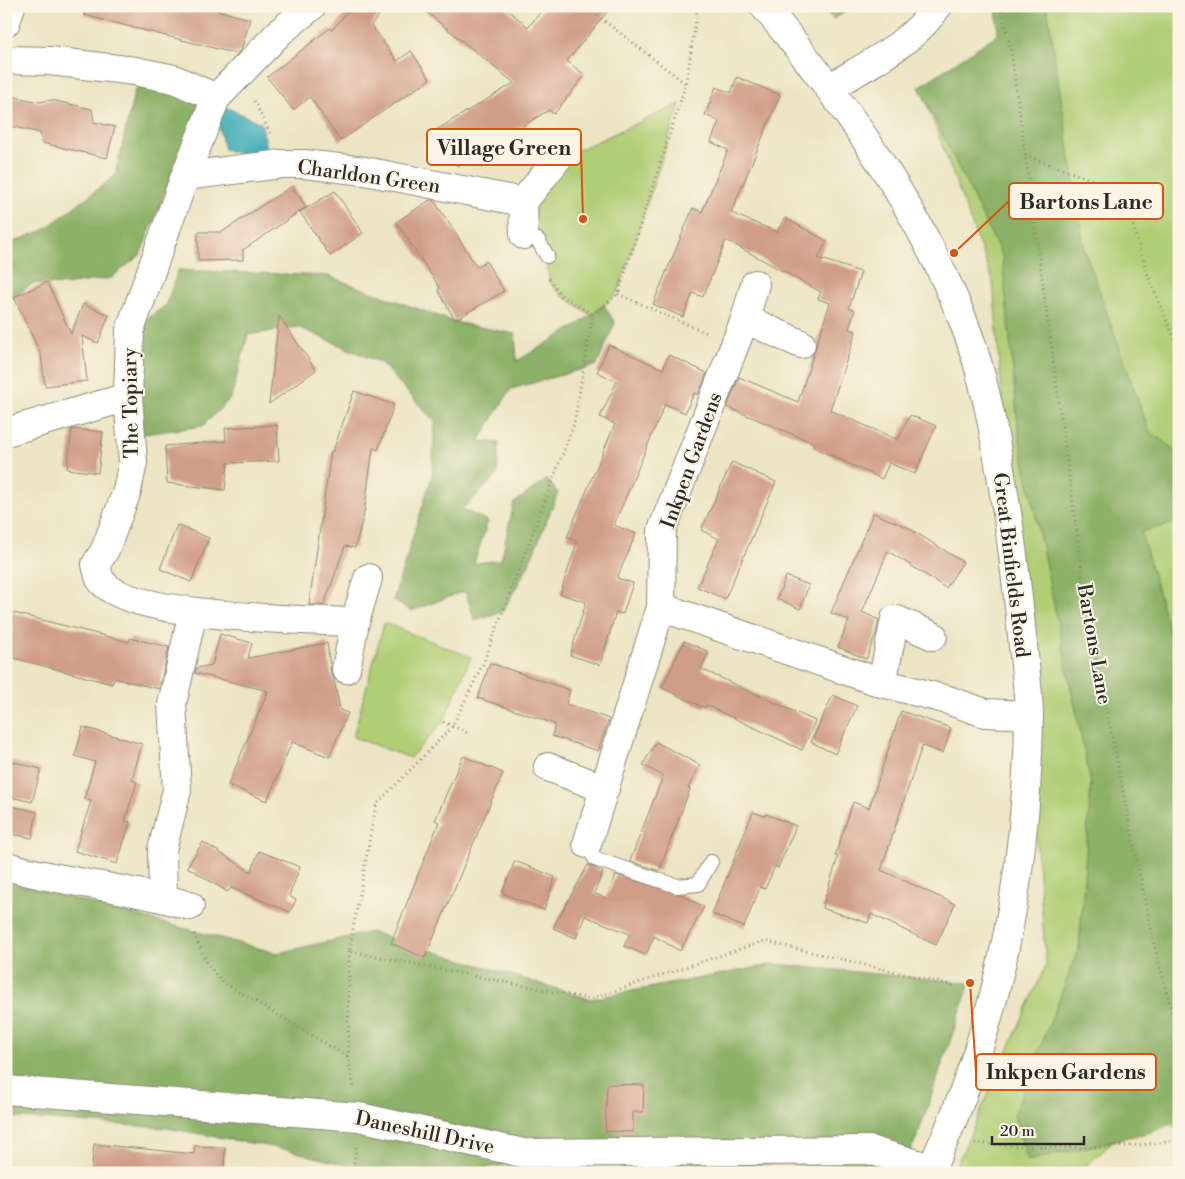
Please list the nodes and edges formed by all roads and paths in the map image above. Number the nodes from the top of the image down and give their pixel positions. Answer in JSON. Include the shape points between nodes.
{"nodes":[{"id":1,"x":11,"y":6,"type":"edge"},
{"id":2,"x":312,"y":6,"type":"edge"},
{"id":3,"x":584,"y":6,"type":"edge"},
{"id":4,"x":698,"y":6,"type":"edge"},
{"id":5,"x":764,"y":6,"type":"edge"},
{"id":6,"x":938,"y":6,"type":"edge"},
{"id":7,"x":1000,"y":6,"type":"edge"},
{"id":8,"x":6,"y":22,"type":"edge"},
{"id":9,"x":6,"y":60,"type":"edge"},
{"id":10,"x":238,"y":75,"type":"junction"},
{"id":11,"x":686,"y":84,"type":"junction"},
{"id":12,"x":829,"y":88,"type":"junction"},
{"id":13,"x":216,"y":98,"type":"junction"},
{"id":14,"x":1025,"y":155,"type":"junction"},
{"id":15,"x":558,"y":158,"type":"dead end"},
{"id":16,"x":282,"y":164,"type":"junction"},
{"id":17,"x":185,"y":176,"type":"junction"},
{"id":18,"x":523,"y":202,"type":"junction"},
{"id":19,"x":524,"y":235,"type":"joint"},
{"id":20,"x":547,"y":256,"type":"dead end"},
{"id":21,"x":755,"y":284,"type":"dead end"},
{"id":22,"x":618,"y":294,"type":"junction"},
{"id":23,"x":593,"y":315,"type":"dead end"},
{"id":24,"x":745,"y":318,"type":"junction"},
{"id":25,"x":733,"y":344,"type":"junction"},
{"id":26,"x":801,"y":344,"type":"dead end"},
{"id":27,"x":1179,"y":350,"type":"edge"},
{"id":28,"x":128,"y":397,"type":"junction"},
{"id":29,"x":6,"y":432,"type":"edge"},
{"id":30,"x":368,"y":578,"type":"dead end"},
{"id":31,"x":661,"y":607,"type":"junction"},
{"id":32,"x":193,"y":612,"type":"junction"},
{"id":33,"x":355,"y":622,"type":"junction"},
{"id":34,"x":933,"y":636,"type":"dead end"},
{"id":35,"x":346,"y":669,"type":"dead end"},
{"id":36,"x":882,"y":683,"type":"junction"},
{"id":37,"x":1029,"y":715,"type":"junction"},
{"id":38,"x":443,"y":722,"type":"dead end"},
{"id":39,"x":468,"y":733,"type":"dead end"},
{"id":40,"x":548,"y":767,"type":"dead end"},
{"id":41,"x":605,"y":790,"type":"junction"},
{"id":42,"x":587,"y":844,"type":"joint"},
{"id":43,"x":711,"y":862,"type":"dead end"},
{"id":44,"x":6,"y":866,"type":"edge"},
{"id":45,"x":163,"y":897,"type":"junction"},
{"id":46,"x":190,"y":906,"type":"joint"},
{"id":47,"x":349,"y":951,"type":"dead end"},
{"id":48,"x":1179,"y":1039,"type":"edge"},
{"id":49,"x":348,"y":1057,"type":"junction"},
{"id":50,"x":6,"y":1090,"type":"edge"},
{"id":51,"x":359,"y":1117,"type":"junction"},
{"id":52,"x":1179,"y":1140,"type":"edge"},
{"id":53,"x":975,"y":1143,"type":"dead end"},
{"id":54,"x":930,"y":1170,"type":"edge"}],
"edges":[{"from":1,"to":8,"type":"street"},
{"from":2,"to":10,"type":"street","via":[[281,31]]},
{"from":3,"to":11,"type":"path"},
{"from":4,"to":11,"type":"path"},
{"from":5,"to":12,"type":"street","name":"Great Binfields Road"},
{"from":6,"to":12,"type":"street","via":[[927,21],[892,50]]},
{"from":7,"to":14,"type":"path","name":"Bartons Lane","via":[[1010,44]]},
{"from":9,"to":13,"type":"street","via":[[50,61],[135,71],[174,79]]},
{"from":10,"to":13,"type":"street"},
{"from":10,"to":16,"type":"path","via":[[263,115]]},
{"from":11,"to":22,"type":"path"},
{"from":12,"to":37,"type":"street","name":"Great Binfields Road","via":[[881,162],[938,265],[981,369],[1017,575]]},
{"from":13,"to":17,"type":"street","name":"The Topiary"},
{"from":14,"to":27,"type":"path","via":[[1122,190],[1148,276]]},
{"from":14,"to":48,"type":"path","name":"Bartons Lane","via":[[1090,629],[1154,944]]},
{"from":15,"to":18,"type":"street"},
{"from":16,"to":17,"type":"street","name":"Charldon Green"},
{"from":16,"to":18,"type":"street","name":"Charldon Green","via":[[364,171]]},
{"from":17,"to":28,"type":"street","name":"The Topiary","via":[[130,330]]},
{"from":18,"to":19,"type":"street"},
{"from":19,"to":20,"type":"lane","via":[[538,240]]},
{"from":21,"to":24,"type":"street","name":"Inkpen Gardens"},
{"from":22,"to":23,"type":"path"},
{"from":22,"to":25,"type":"path"},
{"from":24,"to":25,"type":"street","name":"Inkpen Gardens"},
{"from":24,"to":26,"type":"street"},
{"from":25,"to":31,"type":"street","name":"Inkpen Gardens","via":[[662,530]]},
{"from":28,"to":29,"type":"street"},
{"from":28,"to":32,"type":"street","name":"The Topiary","via":[[133,462],[127,491],[96,564],[100,579],[114,591],[160,607]]},
{"from":30,"to":33,"type":"street"},
{"from":31,"to":36,"type":"street"},
{"from":31,"to":41,"type":"street","name":"Inkpen Gardens"},
{"from":32,"to":33,"type":"street","name":"The Topiary"},
{"from":32,"to":45,"type":"street","via":[[172,704],[177,790],[162,850]]},
{"from":33,"to":35,"type":"street"},
{"from":34,"to":36,"type":"street","via":[[895,619]]},
{"from":36,"to":37,"type":"street","via":[[985,713]]},
{"from":37,"to":54,"type":"street","name":"Great Binfields Road","via":[[1022,839],[1013,910],[995,995],[972,1067]]},
{"from":38,"to":39,"type":"path"},
{"from":40,"to":41,"type":"street"},
{"from":41,"to":42,"type":"street","name":"Inkpen Gardens"},
{"from":42,"to":43,"type":"lane","via":[[595,859],[676,886],[698,884]]},
{"from":44,"to":45,"type":"street"},
{"from":45,"to":46,"type":"street"},
{"from":46,"to":49,"type":"path","via":[[194,934],[206,961],[221,981]]},
{"from":47,"to":49,"type":"path"},
{"from":49,"to":51,"type":"path"},
{"from":50,"to":51,"type":"street","name":"Daneshill Drive"},
{"from":51,"to":54,"type":"street","name":"Daneshill Drive","via":[[523,1153],[869,1150]]},
{"from":52,"to":53,"type":"path","via":[[1140,1147]]}]}
